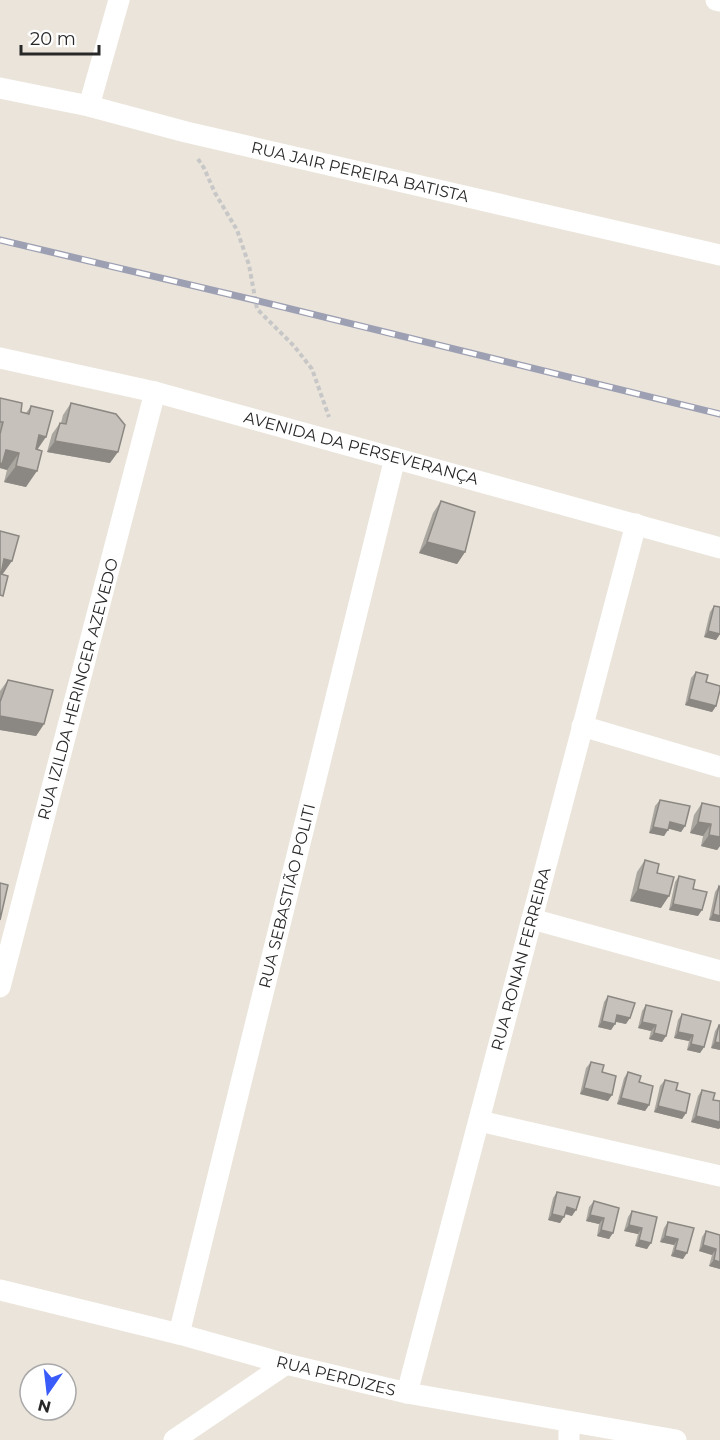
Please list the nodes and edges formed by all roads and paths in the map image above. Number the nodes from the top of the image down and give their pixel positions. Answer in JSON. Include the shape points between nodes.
{"nodes":[{"id":1,"x":119,"y":0,"type":"edge"},
{"id":2,"x":0,"y":88,"type":"edge"},
{"id":3,"x":89,"y":106,"type":"junction"},
{"id":4,"x":186,"y":132,"type":"junction"},
{"id":5,"x":720,"y":255,"type":"edge"},
{"id":6,"x":0,"y":358,"type":"edge"},
{"id":7,"x":155,"y":392,"type":"junction"},
{"id":8,"x":334,"y":441,"type":"junction"},
{"id":9,"x":395,"y":458,"type":"junction"},
{"id":10,"x":636,"y":524,"type":"junction"},
{"id":11,"x":720,"y":548,"type":"edge"},
{"id":12,"x":582,"y":726,"type":"junction"},
{"id":13,"x":720,"y":766,"type":"edge"},
{"id":14,"x":532,"y":919,"type":"junction"},
{"id":15,"x":720,"y":971,"type":"edge"},
{"id":16,"x":0,"y":987,"type":"edge"},
{"id":17,"x":479,"y":1121,"type":"junction"},
{"id":18,"x":720,"y":1176,"type":"edge"},
{"id":19,"x":0,"y":1290,"type":"edge"},
{"id":20,"x":179,"y":1334,"type":"junction"},
{"id":21,"x":286,"y":1364,"type":"junction"},
{"id":22,"x":407,"y":1393,"type":"junction"},
{"id":23,"x":569,"y":1431,"type":"edge"},
{"id":24,"x":174,"y":1440,"type":"edge"},
{"id":25,"x":676,"y":1440,"type":"edge"}],
"edges":[{"from":1,"to":3,"type":"street"},
{"from":2,"to":3,"type":"street","name":"RUA JAIR PEREIRA BATISTA"},
{"from":3,"to":4,"type":"street","name":"RUA JAIR PEREIRA BATISTA"},
{"from":4,"to":5,"type":"street","name":"RUA JAIR PEREIRA BATISTA"},
{"from":4,"to":8,"type":"path","via":[[186,140],[237,231],[249,265],[256,309],[312,369],[332,424]]},
{"from":6,"to":7,"type":"street","name":"AVENIDA DA PERSEVERANÇA"},
{"from":7,"to":8,"type":"street","name":"AVENIDA DA PERSEVERANÇA"},
{"from":7,"to":16,"type":"street","name":"RUA IZILDA HERINGER AZEVEDO"},
{"from":8,"to":9,"type":"street","name":"AVENIDA DA PERSEVERANÇA"},
{"from":9,"to":10,"type":"street","name":"AVENIDA DA PERSEVERANÇA"},
{"from":9,"to":20,"type":"street","name":"RUA SEBASTIÃO POLITI"},
{"from":10,"to":11,"type":"street","name":"AVENIDA DA PERSEVERANÇA"},
{"from":10,"to":12,"type":"street","name":"RUA RONAN FERREIRA"},
{"from":12,"to":13,"type":"street"},
{"from":12,"to":14,"type":"street","name":"RUA RONAN FERREIRA"},
{"from":14,"to":15,"type":"street"},
{"from":14,"to":17,"type":"street","name":"RUA RONAN FERREIRA"},
{"from":17,"to":18,"type":"street"},
{"from":17,"to":22,"type":"street","name":"RUA RONAN FERREIRA"},
{"from":19,"to":20,"type":"street","name":"RUA PERDIZES"},
{"from":20,"to":21,"type":"street","name":"RUA PERDIZES"},
{"from":21,"to":22,"type":"street","name":"RUA PERDIZES"},
{"from":21,"to":24,"type":"street"},
{"from":22,"to":23,"type":"street","name":"RUA PERDIZES"},
{"from":23,"to":25,"type":"street","name":"RUA PERDIZES"}]}
